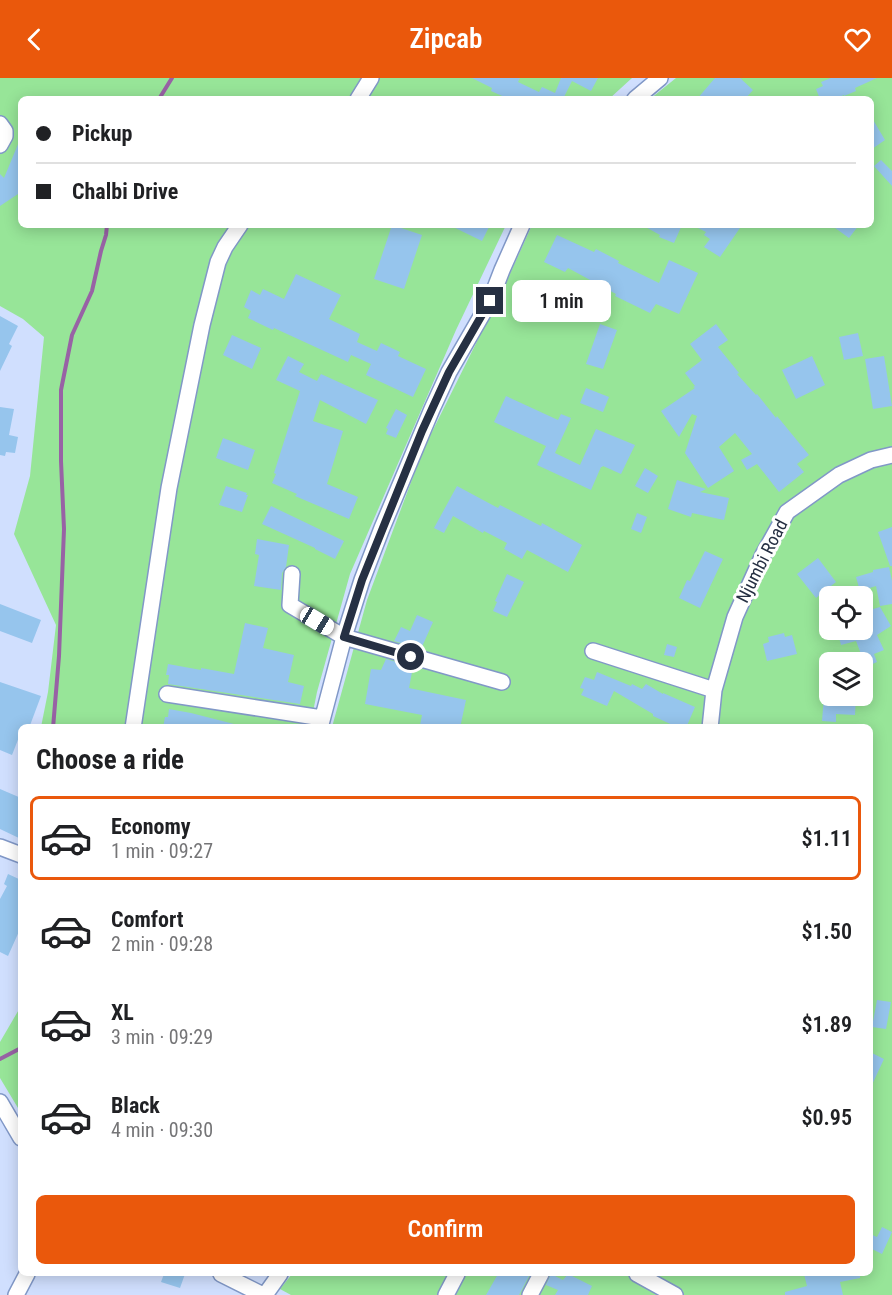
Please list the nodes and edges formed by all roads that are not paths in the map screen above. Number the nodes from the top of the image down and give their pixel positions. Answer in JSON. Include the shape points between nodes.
{"nodes":[{"id":1,"x":371,"y":78,"type":"edge"},
{"id":2,"x":660,"y":78,"type":"edge"},
{"id":3,"x":360,"y":96,"type":"edge"},
{"id":4,"x":639,"y":96,"type":"edge"},
{"id":5,"x":0,"y":124,"type":"edge"},
{"id":6,"x":0,"y":145,"type":"edge"},
{"id":7,"x":238,"y":228,"type":"edge"},
{"id":8,"x":521,"y":228,"type":"edge"},
{"id":9,"x":892,"y":454,"type":"edge"},
{"id":10,"x":292,"y":574,"type":"dead end"},
{"id":11,"x":344,"y":637,"type":"junction"},
{"id":12,"x":593,"y":651,"type":"dead end"},
{"id":13,"x":502,"y":682,"type":"dead end"},
{"id":14,"x":714,"y":690,"type":"junction"},
{"id":15,"x":167,"y":694,"type":"dead end"},
{"id":16,"x":321,"y":723,"type":"edge"},
{"id":17,"x":134,"y":724,"type":"edge"},
{"id":18,"x":710,"y":724,"type":"edge"},
{"id":19,"x":0,"y":847,"type":"edge"},
{"id":20,"x":18,"y":854,"type":"edge"},
{"id":21,"x":0,"y":1102,"type":"edge"},
{"id":22,"x":18,"y":1133,"type":"edge"},
{"id":23,"x":26,"y":1276,"type":"edge"},
{"id":24,"x":225,"y":1276,"type":"edge"},
{"id":25,"x":278,"y":1276,"type":"edge"},
{"id":26,"x":456,"y":1276,"type":"edge"},
{"id":27,"x":540,"y":1276,"type":"edge"},
{"id":28,"x":641,"y":1276,"type":"edge"},
{"id":29,"x":15,"y":1295,"type":"edge"},
{"id":30,"x":264,"y":1295,"type":"edge"},
{"id":31,"x":446,"y":1295,"type":"edge"},
{"id":32,"x":530,"y":1295,"type":"edge"},
{"id":33,"x":675,"y":1295,"type":"edge"}],
"edges":[{"from":1,"to":3,"type":"street"},
{"from":2,"to":4,"type":"street"},
{"from":5,"to":6,"type":"street","via":[[6,136]]},
{"from":7,"to":17,"type":"street","via":[[218,262],[205,314],[169,488]]},
{"from":8,"to":11,"type":"street","via":[[490,301],[449,372],[422,431],[362,580]]},
{"from":9,"to":14,"type":"street","name":"Njumbi Road","via":[[839,475],[787,512],[735,617]]},
{"from":10,"to":11,"type":"street","via":[[290,605]]},
{"from":11,"to":13,"type":"street"},
{"from":11,"to":16,"type":"street"},
{"from":12,"to":14,"type":"street"},
{"from":14,"to":18,"type":"street","name":"Njumbi Road"},
{"from":15,"to":16,"type":"street"},
{"from":19,"to":20,"type":"street"},
{"from":21,"to":22,"type":"street"},
{"from":23,"to":29,"type":"street"},
{"from":24,"to":30,"type":"street"},
{"from":25,"to":30,"type":"street"},
{"from":26,"to":31,"type":"street"},
{"from":27,"to":32,"type":"street"},
{"from":28,"to":33,"type":"street"}]}
